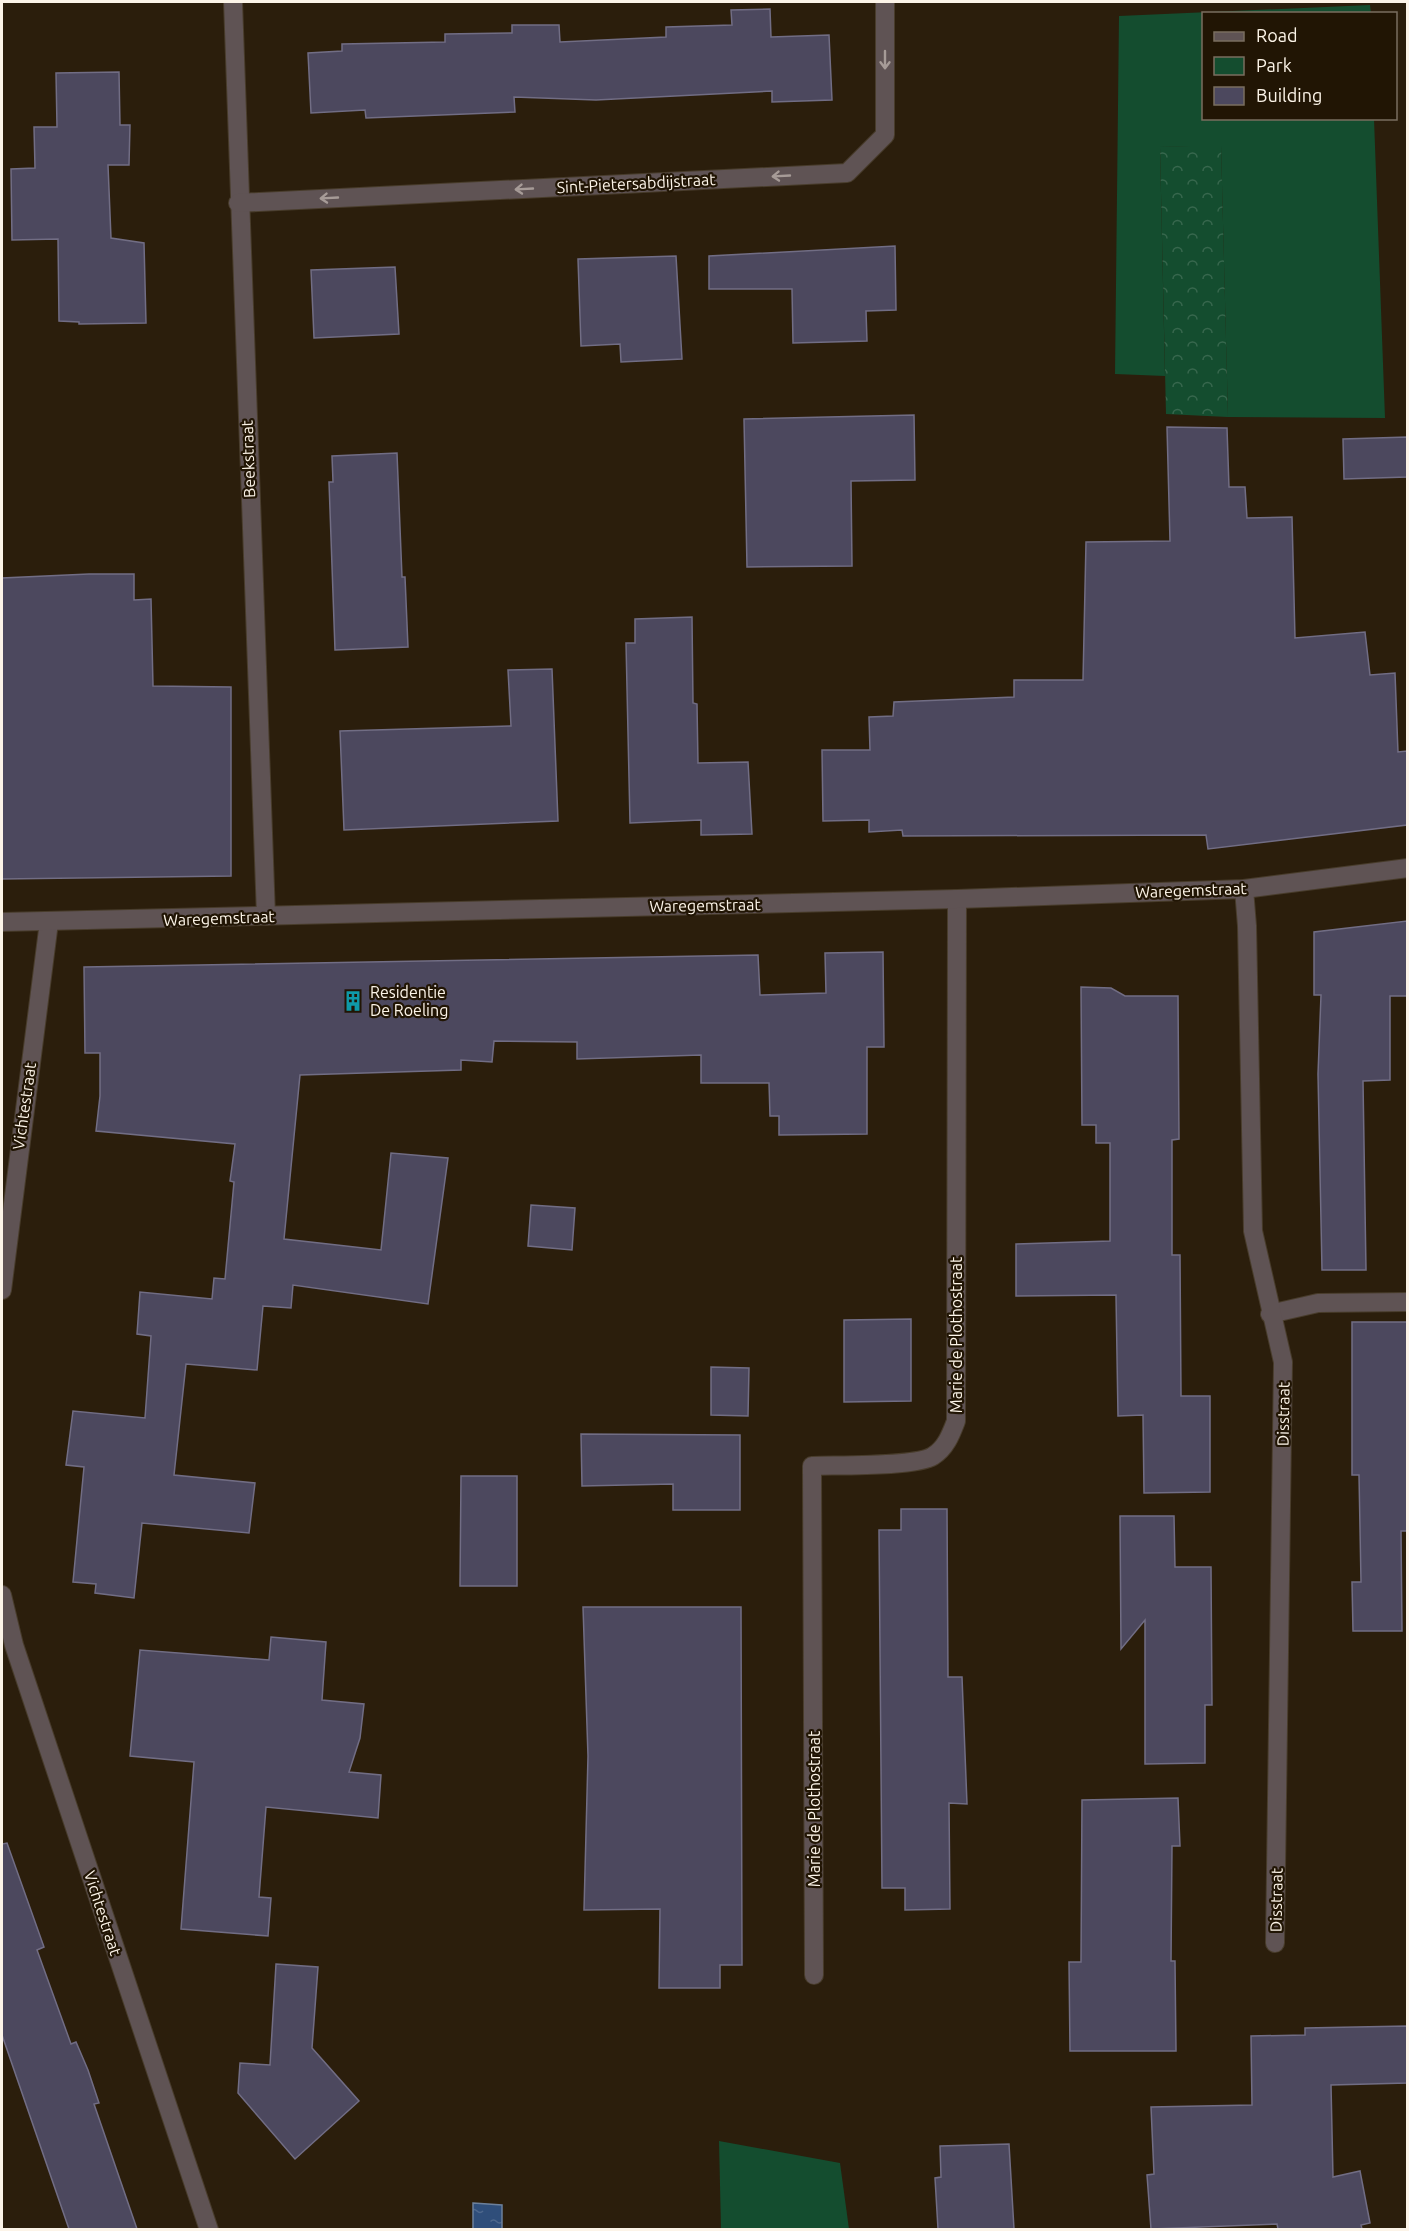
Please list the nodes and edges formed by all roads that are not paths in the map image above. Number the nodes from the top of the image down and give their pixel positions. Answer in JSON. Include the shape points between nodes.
{"nodes":[{"id":1,"x":233,"y":2,"type":"edge"},
{"id":2,"x":885,"y":2,"type":"edge"},
{"id":3,"x":238,"y":203,"type":"junction"},
{"id":4,"x":1407,"y":868,"type":"edge"},
{"id":5,"x":1244,"y":889,"type":"junction"},
{"id":6,"x":957,"y":899,"type":"junction"},
{"id":7,"x":266,"y":916,"type":"junction"},
{"id":8,"x":2,"y":922,"type":"edge"},
{"id":9,"x":49,"y":922,"type":"junction"},
{"id":10,"x":2,"y":1290,"type":"edge"},
{"id":11,"x":1407,"y":1302,"type":"edge"},
{"id":12,"x":1270,"y":1314,"type":"junction"},
{"id":13,"x":2,"y":1595,"type":"edge"},
{"id":14,"x":1275,"y":1943,"type":"dead end"},
{"id":15,"x":814,"y":1975,"type":"dead end"},
{"id":16,"x":209,"y":2229,"type":"edge"}],
"edges":[{"from":1,"to":3,"type":"street","name":"Beekstraat"},
{"from":2,"to":3,"type":"street","name":"Sint-Pietersabdijstraat","one_way":true,"via":[[885,135],[847,173]]},
{"from":3,"to":7,"type":"street","name":"Beekstraat"},
{"from":4,"to":5,"type":"street","name":"Waregemstraat"},
{"from":5,"to":6,"type":"street","name":"Waregemstraat"},
{"from":5,"to":12,"type":"street","name":"Disstraat","via":[[1253,1230]]},
{"from":6,"to":7,"type":"street","name":"Waregemstraat"},
{"from":6,"to":15,"type":"street","name":"Marie de Plothostraat","via":[[956,1421],[947,1443],[933,1457],[812,1466]]},
{"from":7,"to":9,"type":"street","name":"Waregemstraat"},
{"from":8,"to":9,"type":"street","name":"Waregemstraat"},
{"from":9,"to":10,"type":"street","name":"Vichtestraat"},
{"from":11,"to":12,"type":"street","via":[[1318,1303]]},
{"from":12,"to":14,"type":"street","name":"Disstraat","via":[[1283,1362]]},
{"from":13,"to":16,"type":"street","name":"Vichtestraat","via":[[14,1645]]}]}
